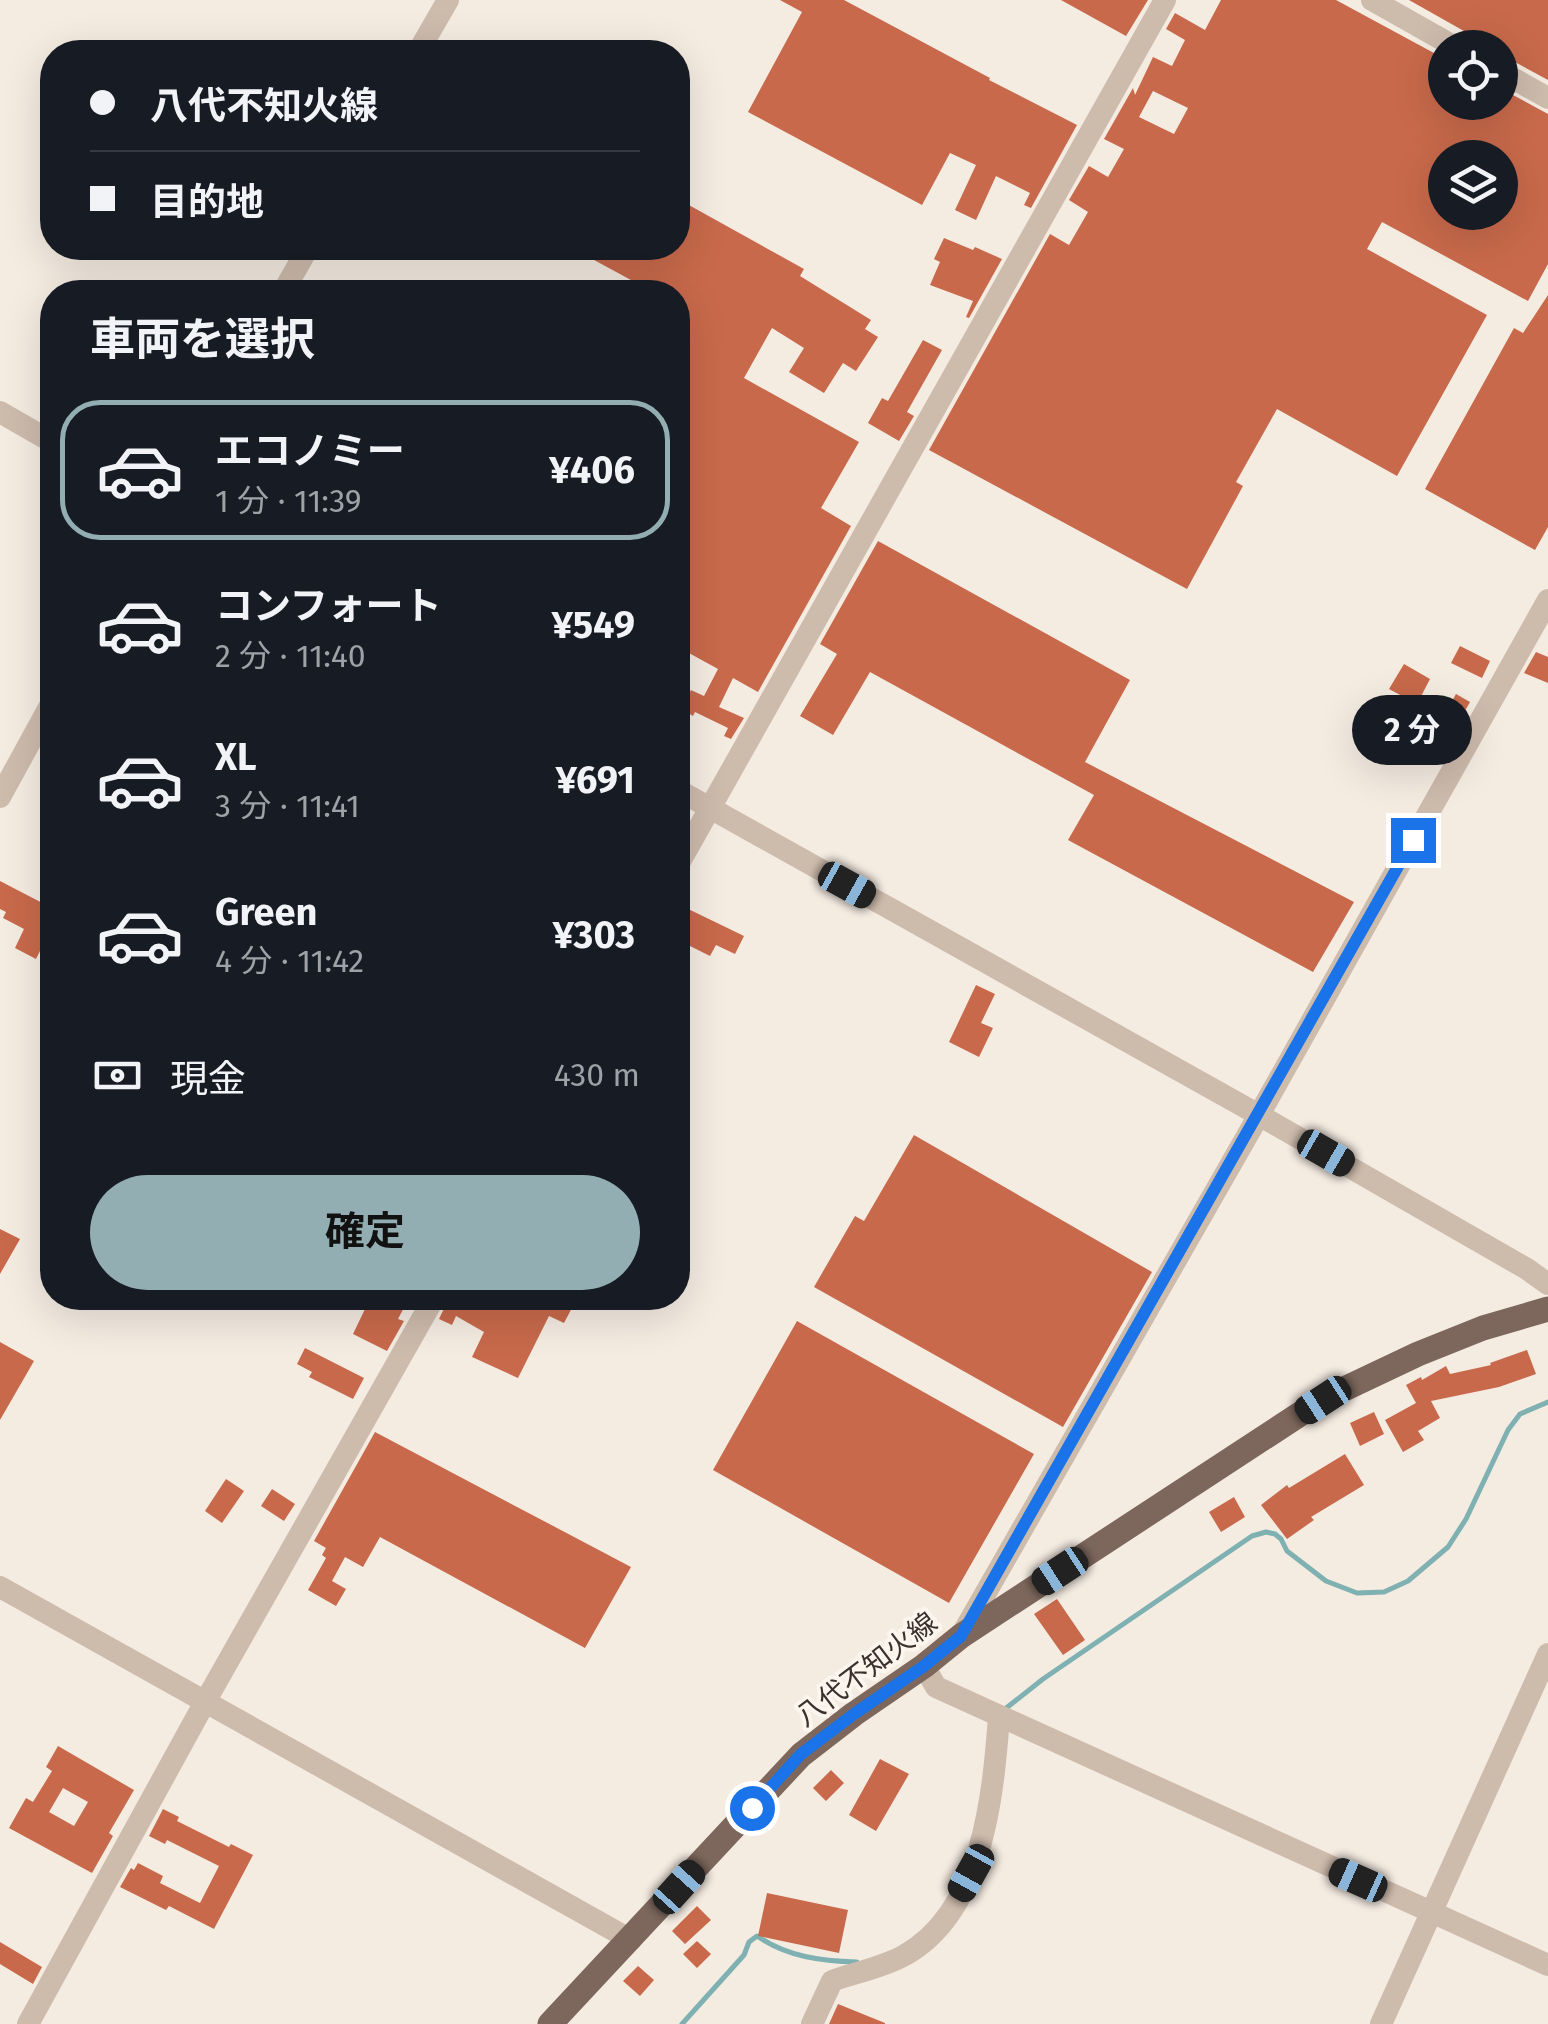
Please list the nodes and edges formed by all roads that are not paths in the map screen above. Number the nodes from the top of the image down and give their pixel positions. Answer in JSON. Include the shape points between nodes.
{"nodes":[{"id":1,"x":448,"y":0,"type":"edge"},
{"id":2,"x":1165,"y":0,"type":"edge"},
{"id":3,"x":1372,"y":0,"type":"edge"},
{"id":4,"x":1428,"y":32,"type":"edge"},
{"id":5,"x":425,"y":40,"type":"edge"},
{"id":6,"x":1518,"y":81,"type":"edge"},
{"id":7,"x":1548,"y":98,"type":"edge"},
{"id":8,"x":0,"y":412,"type":"edge"},
{"id":9,"x":40,"y":435,"type":"edge"},
{"id":10,"x":1548,"y":600,"type":"edge"},
{"id":11,"x":40,"y":724,"type":"edge"},
{"id":12,"x":0,"y":797,"type":"edge"},
{"id":13,"x":690,"y":797,"type":"edge"},
{"id":14,"x":710,"y":808,"type":"junction"},
{"id":15,"x":690,"y":844,"type":"edge"},
{"id":16,"x":1258,"y":1115,"type":"junction"},
{"id":17,"x":1548,"y":1284,"type":"edge"},
{"id":18,"x":1548,"y":1309,"type":"edge"},
{"id":19,"x":427,"y":1310,"type":"edge"},
{"id":20,"x":0,"y":1586,"type":"edge"},
{"id":21,"x":961,"y":1636,"type":"junction"},
{"id":22,"x":1548,"y":1654,"type":"edge"},
{"id":23,"x":924,"y":1666,"type":"junction"},
{"id":24,"x":205,"y":1702,"type":"junction"},
{"id":25,"x":999,"y":1717,"type":"junction"},
{"id":26,"x":1430,"y":1912,"type":"junction"},
{"id":27,"x":630,"y":1940,"type":"junction"},
{"id":28,"x":1548,"y":1965,"type":"edge"},
{"id":29,"x":28,"y":2024,"type":"edge"},
{"id":30,"x":550,"y":2024,"type":"edge"},
{"id":31,"x":812,"y":2024,"type":"edge"},
{"id":32,"x":1381,"y":2024,"type":"edge"}],
"edges":[{"from":1,"to":5,"type":"street"},
{"from":2,"to":14,"type":"street"},
{"from":3,"to":4,"type":"street"},
{"from":6,"to":7,"type":"street"},
{"from":8,"to":9,"type":"street"},
{"from":10,"to":16,"type":"street"},
{"from":11,"to":12,"type":"street"},
{"from":13,"to":14,"type":"street"},
{"from":14,"to":15,"type":"street"},
{"from":14,"to":16,"type":"street"},
{"from":16,"to":17,"type":"street"},
{"from":16,"to":21,"type":"street"},
{"from":18,"to":21,"type":"main road","name":"八代不知火線","via":[[1434,1347],[1323,1400]]},
{"from":19,"to":24,"type":"street"},
{"from":20,"to":24,"type":"street"},
{"from":21,"to":23,"type":"main road","name":"八代不知火線"},
{"from":22,"to":26,"type":"street"},
{"from":23,"to":25,"type":"street","via":[[936,1687]]},
{"from":23,"to":27,"type":"main road","name":"八代不知火線","via":[[801,1754]]},
{"from":24,"to":27,"type":"street"},
{"from":24,"to":29,"type":"street"},
{"from":25,"to":26,"type":"street"},
{"from":25,"to":31,"type":"street","via":[[982,1840],[947,1916],[906,1954],[832,1981]]},
{"from":26,"to":28,"type":"street"},
{"from":26,"to":32,"type":"street"},
{"from":27,"to":30,"type":"main road","name":"八代不知火線"}]}
